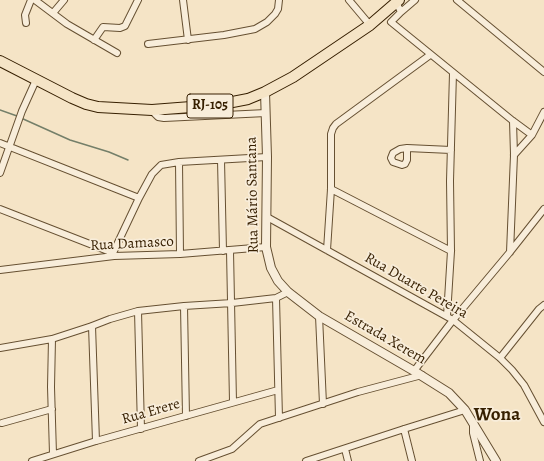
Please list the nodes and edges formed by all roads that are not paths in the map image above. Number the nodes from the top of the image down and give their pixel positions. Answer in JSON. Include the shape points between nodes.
{"nodes":[{"id":1,"x":31,"y":0,"type":"edge"},
{"id":2,"x":35,"y":0,"type":"edge"},
{"id":3,"x":64,"y":0,"type":"edge"},
{"id":4,"x":138,"y":0,"type":"edge"},
{"id":5,"x":183,"y":0,"type":"edge"},
{"id":6,"x":279,"y":0,"type":"edge"},
{"id":7,"x":349,"y":0,"type":"edge"},
{"id":8,"x":415,"y":0,"type":"edge"},
{"id":9,"x":457,"y":0,"type":"edge"},
{"id":10,"x":396,"y":7,"type":"edge"},
{"id":11,"x":53,"y":13,"type":"junction"},
{"id":12,"x":26,"y":23,"type":"dead end"},
{"id":13,"x":370,"y":25,"type":"junction"},
{"id":14,"x":94,"y":40,"type":"junction"},
{"id":15,"x":188,"y":40,"type":"junction"},
{"id":16,"x":148,"y":44,"type":"dead end"},
{"id":17,"x":117,"y":54,"type":"dead end"},
{"id":18,"x":430,"y":55,"type":"junction"},
{"id":19,"x":0,"y":61,"type":"edge"},
{"id":20,"x":544,"y":72,"type":"edge"},
{"id":21,"x":453,"y":73,"type":"junction"},
{"id":22,"x":36,"y":80,"type":"junction"},
{"id":23,"x":264,"y":92,"type":"junction"},
{"id":24,"x":152,"y":110,"type":"junction"},
{"id":25,"x":544,"y":112,"type":"edge"},
{"id":26,"x":266,"y":113,"type":"junction"},
{"id":27,"x":513,"y":121,"type":"junction"},
{"id":28,"x":532,"y":135,"type":"junction"},
{"id":29,"x":0,"y":143,"type":"edge"},
{"id":30,"x":10,"y":147,"type":"junction"},
{"id":31,"x":407,"y":148,"type":"dead end"},
{"id":32,"x":451,"y":150,"type":"junction"},
{"id":33,"x":514,"y":155,"type":"junction"},
{"id":34,"x":268,"y":157,"type":"junction"},
{"id":35,"x":221,"y":160,"type":"junction"},
{"id":36,"x":179,"y":162,"type":"junction"},
{"id":37,"x":0,"y":173,"type":"edge"},
{"id":38,"x":331,"y":189,"type":"junction"},
{"id":39,"x":139,"y":198,"type":"junction"},
{"id":40,"x":0,"y":209,"type":"edge"},
{"id":41,"x":544,"y":209,"type":"edge"},
{"id":42,"x":267,"y":217,"type":"junction"},
{"id":43,"x":266,"y":246,"type":"junction"},
{"id":44,"x":326,"y":250,"type":"junction"},
{"id":45,"x":222,"y":251,"type":"junction"},
{"id":46,"x":230,"y":251,"type":"junction"},
{"id":47,"x":451,"y":251,"type":"junction"},
{"id":48,"x":510,"y":252,"type":"junction"},
{"id":49,"x":180,"y":254,"type":"junction"},
{"id":50,"x":114,"y":255,"type":"junction"},
{"id":51,"x":0,"y":270,"type":"edge"},
{"id":52,"x":288,"y":292,"type":"junction"},
{"id":53,"x":276,"y":298,"type":"junction"},
{"id":54,"x":232,"y":303,"type":"junction"},
{"id":55,"x":544,"y":305,"type":"edge"},
{"id":56,"x":184,"y":306,"type":"junction"},
{"id":57,"x":138,"y":311,"type":"junction"},
{"id":58,"x":319,"y":316,"type":"junction"},
{"id":59,"x":447,"y":316,"type":"junction"},
{"id":60,"x":453,"y":320,"type":"junction"},
{"id":61,"x":92,"y":326,"type":"junction"},
{"id":62,"x":52,"y":339,"type":"junction"},
{"id":63,"x":0,"y":348,"type":"edge"},
{"id":64,"x":500,"y":358,"type":"junction"},
{"id":65,"x":414,"y":371,"type":"junction"},
{"id":66,"x":422,"y":376,"type":"junction"},
{"id":67,"x":278,"y":390,"type":"junction"},
{"id":68,"x":233,"y":402,"type":"junction"},
{"id":69,"x":323,"y":404,"type":"junction"},
{"id":70,"x":52,"y":409,"type":"junction"},
{"id":71,"x":466,"y":410,"type":"junction"},
{"id":72,"x":186,"y":416,"type":"junction"},
{"id":73,"x":279,"y":418,"type":"junction"},
{"id":74,"x":473,"y":422,"type":"junction"},
{"id":75,"x":544,"y":422,"type":"edge"},
{"id":76,"x":2,"y":423,"type":"dead end"},
{"id":77,"x":141,"y":429,"type":"junction"},
{"id":78,"x":404,"y":429,"type":"junction"},
{"id":79,"x":96,"y":441,"type":"junction"},
{"id":80,"x":345,"y":449,"type":"junction"},
{"id":81,"x":53,"y":454,"type":"junction"},
{"id":82,"x":32,"y":461,"type":"edge"},
{"id":83,"x":199,"y":461,"type":"edge"},
{"id":84,"x":306,"y":461,"type":"edge"},
{"id":85,"x":348,"y":461,"type":"edge"},
{"id":86,"x":412,"y":461,"type":"edge"},
{"id":87,"x":480,"y":461,"type":"edge"},
{"id":88,"x":496,"y":461,"type":"edge"}],
"edges":[{"from":1,"to":12,"type":"street","via":[[25,15]]},
{"from":2,"to":11,"type":"street"},
{"from":3,"to":11,"type":"street"},
{"from":4,"to":14,"type":"street","via":[[125,26],[103,27]]},
{"from":5,"to":15,"type":"street"},
{"from":6,"to":15,"type":"street","via":[[275,14],[255,29]]},
{"from":7,"to":13,"type":"street"},
{"from":8,"to":10,"type":"street"},
{"from":9,"to":20,"type":"street"},
{"from":10,"to":13,"type":"main road","number":"RJ-105"},
{"from":10,"to":18,"type":"street","via":[[391,22]]},
{"from":11,"to":14,"type":"street"},
{"from":13,"to":23,"type":"main road","number":"RJ-105","via":[[293,77]]},
{"from":14,"to":17,"type":"street"},
{"from":15,"to":16,"type":"street"},
{"from":18,"to":21,"type":"street"},
{"from":18,"to":38,"type":"street","via":[[336,124],[331,134]]},
{"from":19,"to":22,"type":"main road","number":"RJ-105"},
{"from":21,"to":27,"type":"street"},
{"from":21,"to":32,"type":"street"},
{"from":22,"to":24,"type":"main road","number":"RJ-105","via":[[86,104]]},
{"from":22,"to":30,"type":"street"},
{"from":23,"to":24,"type":"main road","number":"RJ-105","via":[[248,99],[217,105]]},
{"from":23,"to":26,"type":"street","name":"Rua Mário Santana"},
{"from":24,"to":26,"type":"street","via":[[158,117],[164,118]]},
{"from":25,"to":28,"type":"street"},
{"from":26,"to":34,"type":"street","name":"Rua Mário Santana"},
{"from":27,"to":28,"type":"street"},
{"from":27,"to":33,"type":"street"},
{"from":28,"to":33,"type":"street"},
{"from":29,"to":30,"type":"street"},
{"from":30,"to":37,"type":"street"},
{"from":30,"to":39,"type":"street"},
{"from":31,"to":32,"type":"street"},
{"from":32,"to":47,"type":"street"},
{"from":33,"to":48,"type":"street"},
{"from":34,"to":35,"type":"street"},
{"from":34,"to":42,"type":"street","name":"Rua Mário Santana"},
{"from":35,"to":36,"type":"street"},
{"from":35,"to":45,"type":"street"},
{"from":36,"to":39,"type":"street","via":[[157,168]]},
{"from":36,"to":49,"type":"street"},
{"from":38,"to":44,"type":"street"},
{"from":38,"to":47,"type":"street"},
{"from":39,"to":50,"type":"street"},
{"from":40,"to":50,"type":"street"},
{"from":41,"to":48,"type":"street"},
{"from":42,"to":43,"type":"street","name":"Rua Mário Santana"},
{"from":42,"to":44,"type":"street","name":"Rua Duarte Pereira"},
{"from":43,"to":46,"type":"street","name":"Rua Damasco"},
{"from":43,"to":52,"type":"street","name":"Rua Mário Santana","via":[[268,261],[274,274]]},
{"from":44,"to":59,"type":"street","name":"Rua Duarte Pereira"},
{"from":45,"to":46,"type":"street","name":"Rua Damasco"},
{"from":45,"to":49,"type":"street","name":"Rua Damasco"},
{"from":46,"to":54,"type":"street"},
{"from":47,"to":59,"type":"street"},
{"from":48,"to":60,"type":"street"},
{"from":49,"to":50,"type":"street","name":"Rua Damasco"},
{"from":50,"to":51,"type":"street","name":"Rua Damasco"},
{"from":52,"to":53,"type":"street"},
{"from":52,"to":58,"type":"street","name":"Estrada Xerem"},
{"from":53,"to":54,"type":"street"},
{"from":53,"to":67,"type":"street"},
{"from":54,"to":56,"type":"street"},
{"from":54,"to":68,"type":"street"},
{"from":55,"to":64,"type":"street"},
{"from":56,"to":57,"type":"street"},
{"from":56,"to":72,"type":"street"},
{"from":57,"to":61,"type":"street"},
{"from":57,"to":77,"type":"street"},
{"from":58,"to":65,"type":"street","name":"Estrada Xerem"},
{"from":58,"to":69,"type":"street"},
{"from":59,"to":60,"type":"street","name":"Rua Duarte Pereira"},
{"from":60,"to":64,"type":"street","name":"Rua Duarte Pereira"},
{"from":60,"to":65,"type":"street"},
{"from":61,"to":62,"type":"street"},
{"from":61,"to":79,"type":"street"},
{"from":62,"to":63,"type":"street"},
{"from":62,"to":70,"type":"street"},
{"from":64,"to":75,"type":"street","name":"Rua Duarte Pereira","via":[[524,385]]},
{"from":65,"to":66,"type":"street","name":"Estrada Xerem"},
{"from":66,"to":69,"type":"street","via":[[358,392]]},
{"from":66,"to":71,"type":"street","name":"Estrada Xerem","via":[[449,393]]},
{"from":67,"to":68,"type":"street","name":"Rua Erere"},
{"from":67,"to":73,"type":"street"},
{"from":68,"to":72,"type":"street","name":"Rua Erere"},
{"from":69,"to":73,"type":"street"},
{"from":70,"to":76,"type":"street"},
{"from":70,"to":81,"type":"street"},
{"from":71,"to":74,"type":"street","name":"Estrada Xerem"},
{"from":71,"to":78,"type":"street"},
{"from":72,"to":77,"type":"street","name":"Rua Erere"},
{"from":73,"to":83,"type":"street","via":[[256,427],[232,449]]},
{"from":74,"to":87,"type":"street"},
{"from":74,"to":88,"type":"street","name":"Estrada Xerem"},
{"from":77,"to":79,"type":"street","name":"Rua Erere"},
{"from":78,"to":80,"type":"street"},
{"from":78,"to":86,"type":"street"},
{"from":79,"to":81,"type":"street","name":"Rua Erere"},
{"from":80,"to":84,"type":"street"},
{"from":80,"to":85,"type":"street"},
{"from":81,"to":82,"type":"street","name":"Rua Erere"}]}
